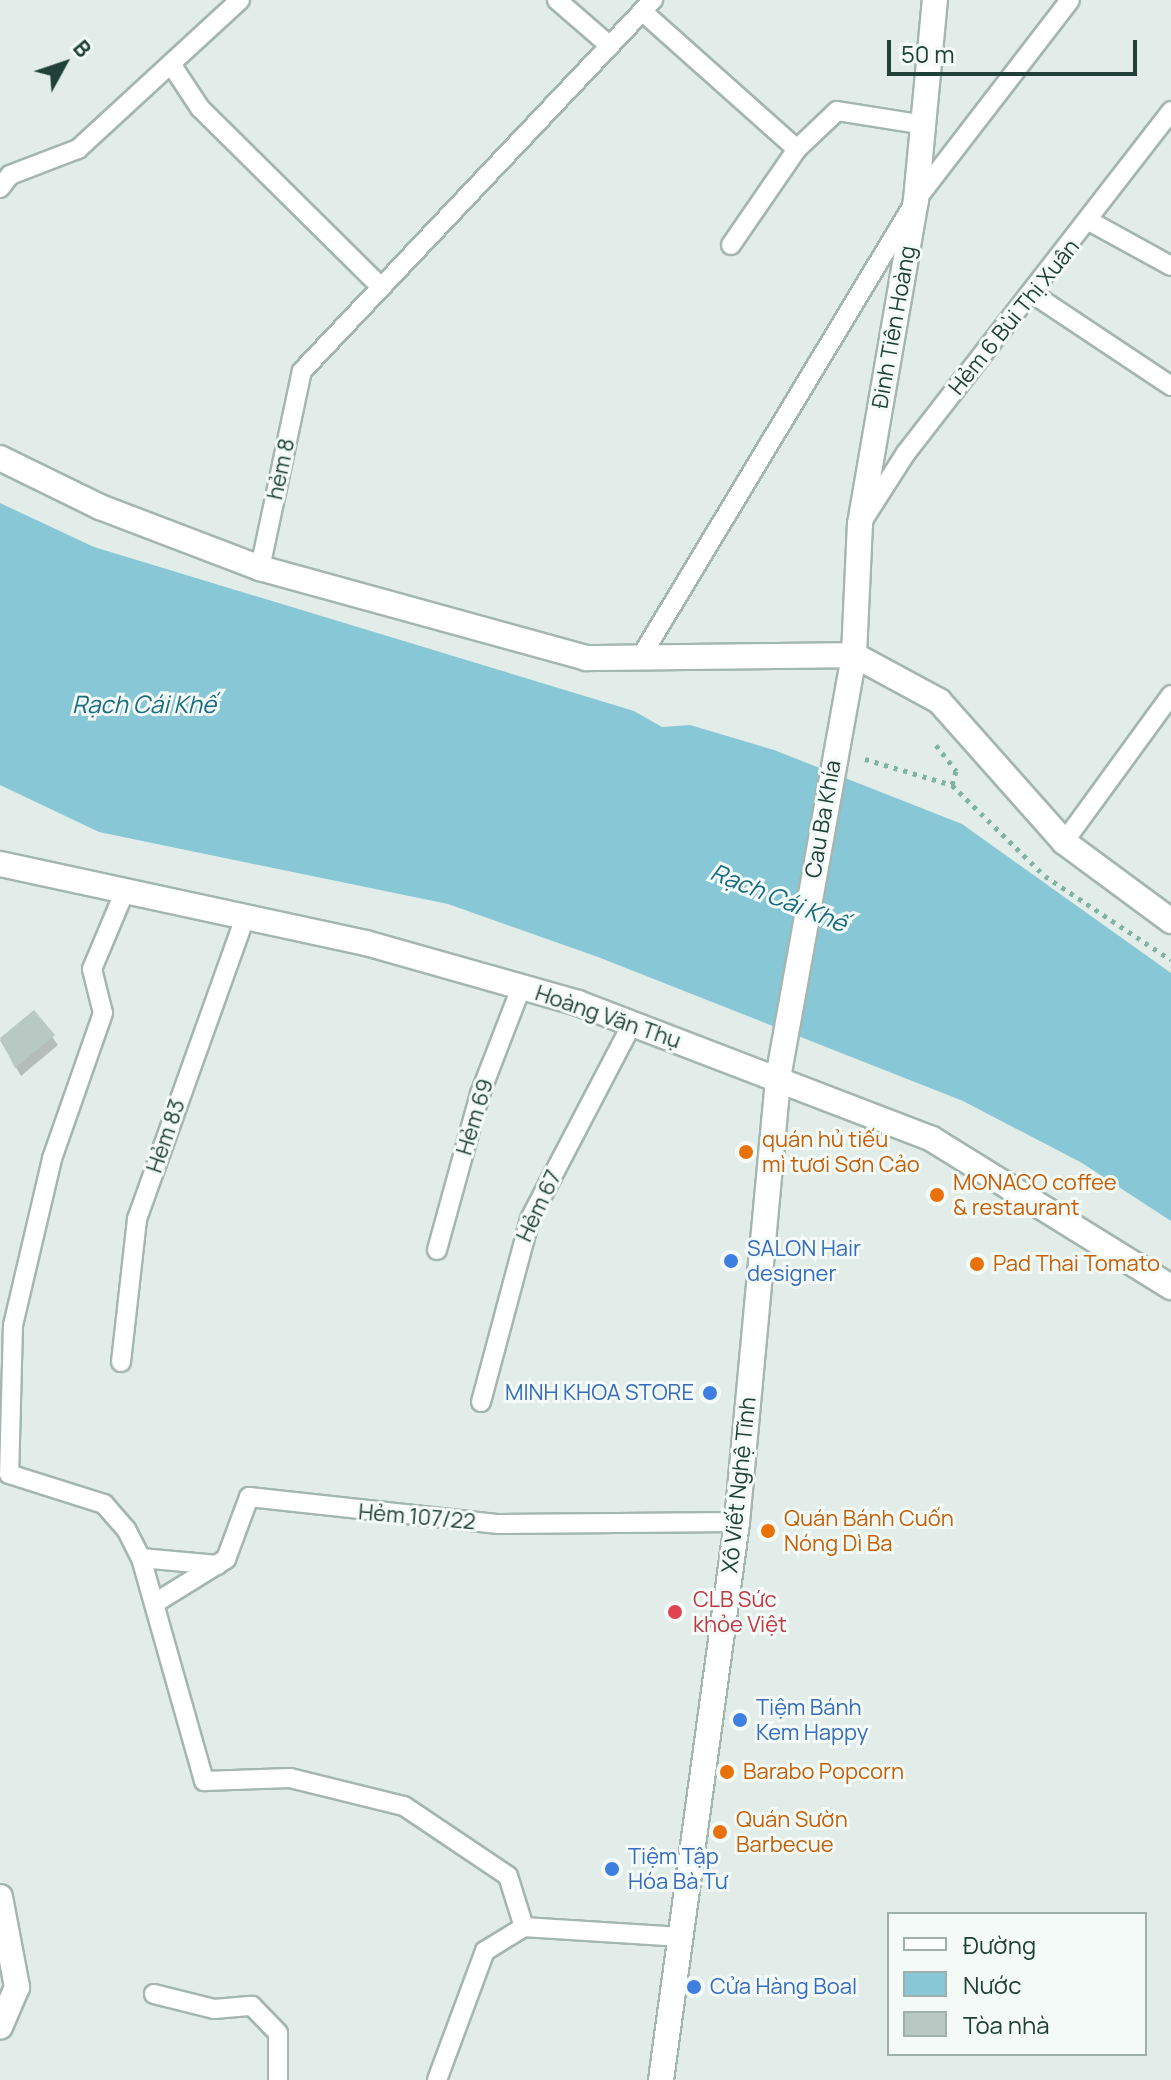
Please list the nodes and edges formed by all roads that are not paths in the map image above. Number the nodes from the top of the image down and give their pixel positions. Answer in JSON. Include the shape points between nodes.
{"nodes":[{"id":1,"x":240,"y":0,"type":"edge"},
{"id":2,"x":557,"y":0,"type":"edge"},
{"id":3,"x":935,"y":0,"type":"edge"},
{"id":4,"x":1070,"y":0,"type":"edge"},
{"id":5,"x":648,"y":6,"type":"edge"},
{"id":6,"x":610,"y":46,"type":"junction"},
{"id":7,"x":171,"y":64,"type":"junction"},
{"id":8,"x":1171,"y":111,"type":"edge"},
{"id":9,"x":925,"y":125,"type":"junction"},
{"id":10,"x":797,"y":149,"type":"junction"},
{"id":11,"x":0,"y":188,"type":"edge"},
{"id":12,"x":916,"y":200,"type":"junction"},
{"id":13,"x":1091,"y":222,"type":"junction"},
{"id":14,"x":731,"y":245,"type":"dead end"},
{"id":15,"x":1171,"y":266,"type":"edge"},
{"id":16,"x":381,"y":287,"type":"junction"},
{"id":17,"x":1033,"y":294,"type":"junction"},
{"id":18,"x":1171,"y":386,"type":"edge"},
{"id":19,"x":0,"y":458,"type":"edge"},
{"id":20,"x":860,"y":524,"type":"junction"},
{"id":21,"x":260,"y":568,"type":"junction"},
{"id":22,"x":854,"y":655,"type":"junction"},
{"id":23,"x":639,"y":660,"type":"junction"},
{"id":24,"x":1171,"y":695,"type":"edge"},
{"id":25,"x":1064,"y":842,"type":"junction"},
{"id":26,"x":0,"y":864,"type":"edge"},
{"id":27,"x":124,"y":893,"type":"junction"},
{"id":28,"x":245,"y":918,"type":"junction"},
{"id":29,"x":1171,"y":921,"type":"edge"},
{"id":30,"x":521,"y":988,"type":"junction"},
{"id":31,"x":632,"y":1024,"type":"junction"},
{"id":32,"x":779,"y":1071,"type":"junction"},
{"id":33,"x":437,"y":1250,"type":"dead end"},
{"id":34,"x":1171,"y":1287,"type":"edge"},
{"id":35,"x":121,"y":1362,"type":"dead end"},
{"id":36,"x":481,"y":1402,"type":"dead end"},
{"id":37,"x":737,"y":1522,"type":"junction"},
{"id":38,"x":141,"y":1558,"type":"junction"},
{"id":39,"x":218,"y":1565,"type":"junction"},
{"id":40,"x":155,"y":1603,"type":"junction"},
{"id":41,"x":0,"y":1897,"type":"edge"},
{"id":42,"x":524,"y":1927,"type":"junction"},
{"id":43,"x":681,"y":1937,"type":"junction"},
{"id":44,"x":154,"y":1994,"type":"dead end"},
{"id":45,"x":0,"y":2027,"type":"edge"},
{"id":46,"x":278,"y":2080,"type":"edge"},
{"id":47,"x":437,"y":2080,"type":"edge"},
{"id":48,"x":661,"y":2080,"type":"edge"}],
"edges":[{"from":1,"to":7,"type":"lane"},
{"from":2,"to":6,"type":"lane"},
{"from":3,"to":9,"type":"street","name":"Đinh Tiên Hoàng"},
{"from":4,"to":12,"type":"lane"},
{"from":5,"to":6,"type":"lane"},
{"from":5,"to":10,"type":"lane"},
{"from":6,"to":16,"type":"lane"},
{"from":7,"to":11,"type":"lane","via":[[78,149],[10,175]]},
{"from":7,"to":16,"type":"lane","via":[[200,108]]},
{"from":8,"to":13,"type":"lane","name":"Hẻm 6 Bùi Thị Xuân"},
{"from":9,"to":10,"type":"lane","via":[[837,111]]},
{"from":9,"to":12,"type":"street","name":"Đinh Tiên Hoàng"},
{"from":10,"to":14,"type":"lane"},
{"from":12,"to":20,"type":"street","name":"Đinh Tiên Hoàng"},
{"from":12,"to":23,"type":"lane"},
{"from":13,"to":15,"type":"lane"},
{"from":13,"to":17,"type":"lane","name":"Hẻm 6 Bùi Thị Xuân"},
{"from":16,"to":21,"type":"lane","name":"hẻm 8","via":[[302,371]]},
{"from":17,"to":18,"type":"lane"},
{"from":17,"to":20,"type":"lane","name":"Hẻm 6 Bùi Thị Xuân","via":[[906,453]]},
{"from":19,"to":21,"type":"street","via":[[100,507]]},
{"from":20,"to":22,"type":"street","name":"Đinh Tiên Hoàng"},
{"from":21,"to":23,"type":"street","via":[[586,658]]},
{"from":22,"to":23,"type":"street"},
{"from":22,"to":25,"type":"street","via":[[939,701]]},
{"from":22,"to":32,"type":"street","name":"Cau Ba Khía"},
{"from":24,"to":25,"type":"lane"},
{"from":25,"to":29,"type":"street"},
{"from":26,"to":27,"type":"street","name":"Hoàng Văn Thụ"},
{"from":27,"to":28,"type":"street","name":"Hoàng Văn Thụ"},
{"from":27,"to":38,"type":"lane","via":[[92,969],[103,1013],[52,1159],[13,1325],[9,1474],[104,1504]]},
{"from":28,"to":30,"type":"street","name":"Hoàng Văn Thụ"},
{"from":28,"to":35,"type":"lane","name":"Hẻm 83","via":[[137,1219]]},
{"from":30,"to":31,"type":"street","name":"Hoàng Văn Thụ"},
{"from":30,"to":33,"type":"lane","name":"Hẻm 69","via":[[480,1094]]},
{"from":31,"to":32,"type":"street","name":"Hoàng Văn Thụ"},
{"from":31,"to":36,"type":"lane","name":"Hẻm 67","via":[[530,1219]]},
{"from":32,"to":34,"type":"street","name":"Hoàng Văn Thụ","via":[[932,1139]]},
{"from":32,"to":37,"type":"street","name":"Xô Viết Nghệ Tĩnh"},
{"from":37,"to":39,"type":"lane","name":"Hẻm 107/22","via":[[499,1524],[249,1497],[243,1529]]},
{"from":37,"to":43,"type":"street","name":"Xô Viết Nghệ Tĩnh"},
{"from":38,"to":39,"type":"lane"},
{"from":38,"to":40,"type":"lane"},
{"from":39,"to":40,"type":"lane","name":"Hẻm 107/22"},
{"from":40,"to":42,"type":"lane","via":[[204,1781],[290,1778],[404,1806],[508,1876]]},
{"from":41,"to":45,"type":"street","via":[[17,1987]]},
{"from":42,"to":43,"type":"lane"},
{"from":42,"to":47,"type":"lane","via":[[485,1951]]},
{"from":43,"to":48,"type":"street","name":"Xô Viết Nghệ Tĩnh"},
{"from":44,"to":46,"type":"lane","via":[[214,2009],[252,2006],[278,2033]]}]}
